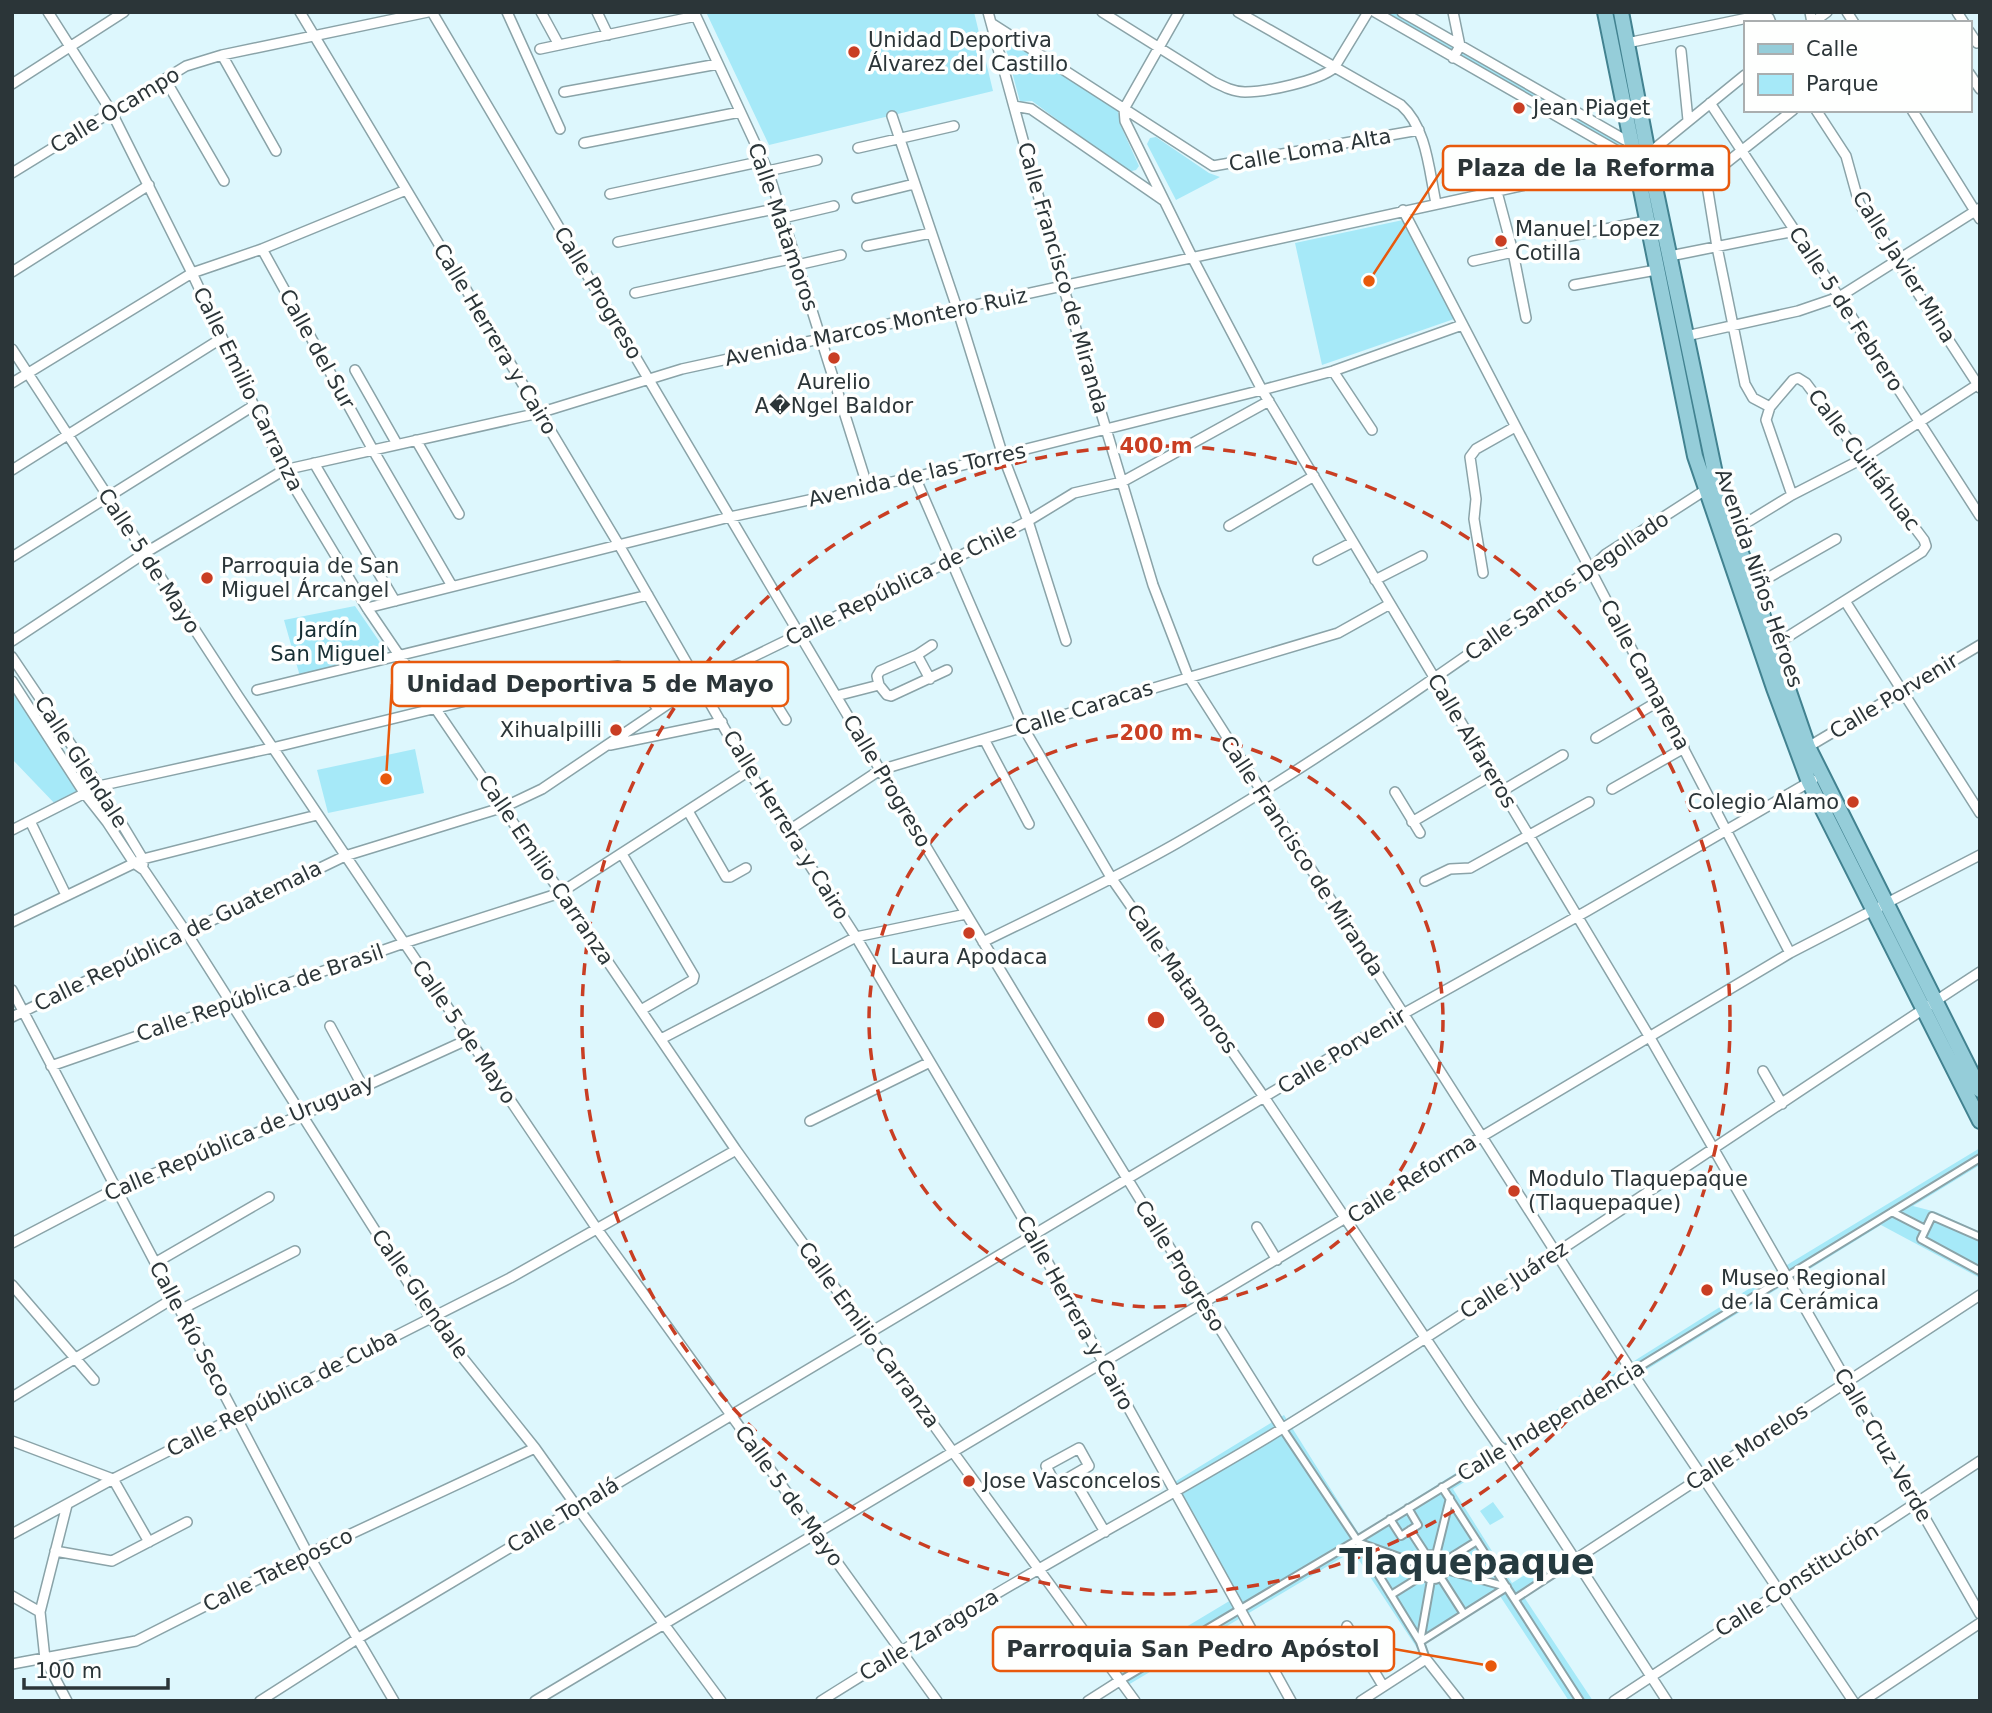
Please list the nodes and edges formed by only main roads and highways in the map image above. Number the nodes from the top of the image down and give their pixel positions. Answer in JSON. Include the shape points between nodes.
{"nodes":[{"id":1,"x":1605,"y":12,"type":"edge"},
{"id":2,"x":1621,"y":12,"type":"edge"},
{"id":3,"x":1641,"y":157,"type":"junction"},
{"id":4,"x":1711,"y":486,"type":"junction"},
{"id":5,"x":1815,"y":779,"type":"junction"},
{"id":6,"x":1929,"y":1005,"type":"junction"},
{"id":7,"x":1980,"y":1090,"type":"edge"},
{"id":8,"x":1980,"y":1121,"type":"edge"}],
"edges":[{"from":1,"to":3,"type":"main road","name":"Avenida Niños Héroes","via":[[1631,144]]},
{"from":2,"to":3,"type":"main road","name":"Avenida Niños Héroes"},
{"from":3,"to":4,"type":"main road","name":"Avenida Niños Héroes","via":[[1670,256]]},
{"from":3,"to":4,"type":"main road","name":"Avenida Niños Héroes","via":[[1646,221],[1695,456]]},
{"from":4,"to":5,"type":"main road","name":"Avenida Niños Héroes","via":[[1774,688]]},
{"from":4,"to":5,"type":"main road","name":"Avenida Niños Héroes","via":[[1733,531]]},
{"from":5,"to":6,"type":"main road","name":"Avenida Niños Héroes"},
{"from":6,"to":7,"type":"main road","name":"Avenida Niños Héroes"},
{"from":6,"to":8,"type":"main road","name":"Avenida Niños Héroes"}]}
